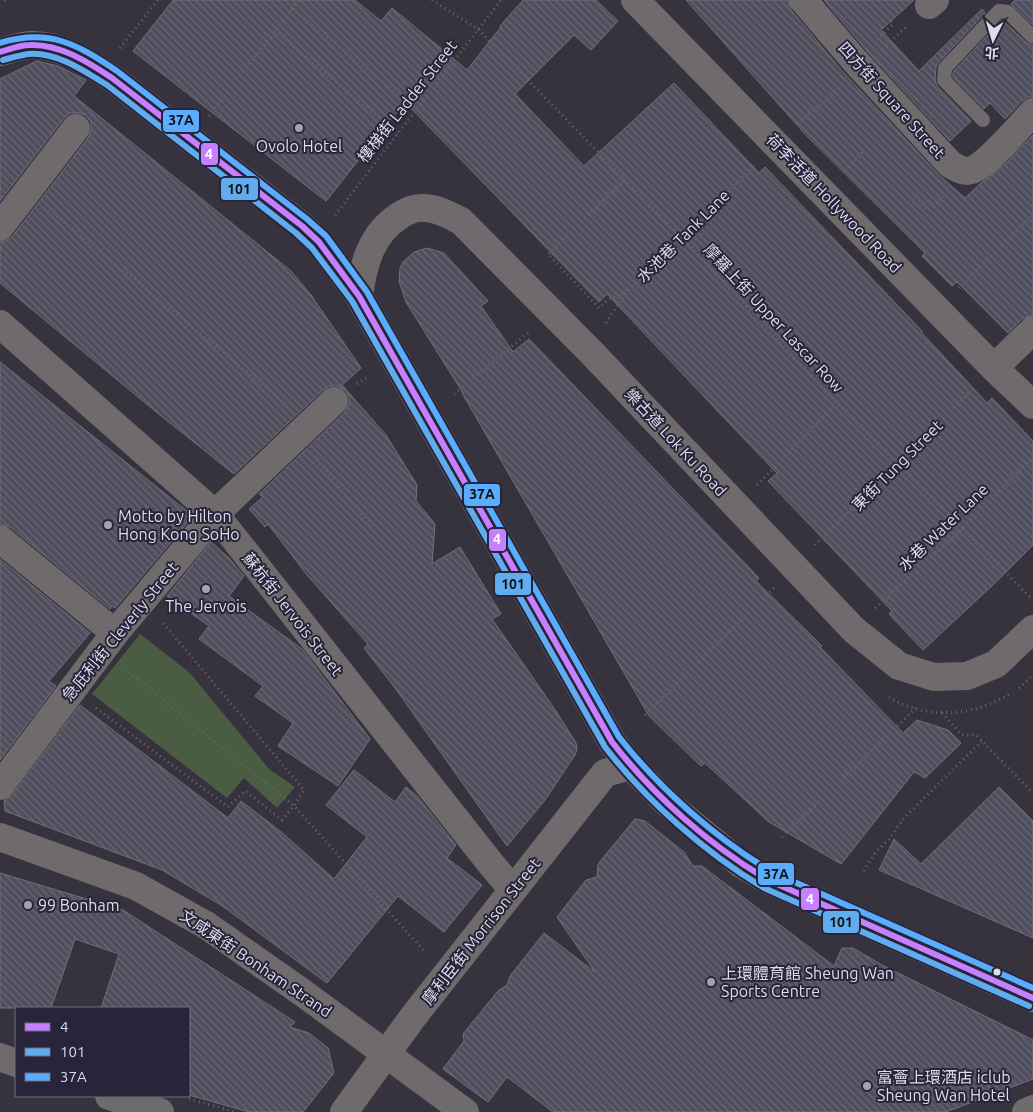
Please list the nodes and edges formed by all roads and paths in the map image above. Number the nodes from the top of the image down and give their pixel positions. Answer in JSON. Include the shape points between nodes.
{"nodes":[{"id":1,"x":158,"y":0,"type":"edge"},
{"id":2,"x":299,"y":0,"type":"edge"},
{"id":3,"x":432,"y":0,"type":"edge"},
{"id":4,"x":501,"y":0,"type":"edge"},
{"id":5,"x":636,"y":0,"type":"edge"},
{"id":6,"x":803,"y":0,"type":"edge"},
{"id":7,"x":932,"y":3,"type":"edge"},
{"id":8,"x":292,"y":9,"type":"junction"},
{"id":9,"x":890,"y":21,"type":"dead end"},
{"id":10,"x":478,"y":29,"type":"junction"},
{"id":11,"x":274,"y":31,"type":"junction"},
{"id":12,"x":1033,"y":37,"type":"edge"},
{"id":13,"x":876,"y":41,"type":"dead end"},
{"id":14,"x":119,"y":48,"type":"dead end"},
{"id":15,"x":0,"y":52,"type":"edge"},
{"id":16,"x":878,"y":54,"type":"dead end"},
{"id":17,"x":844,"y":84,"type":"dead end"},
{"id":18,"x":417,"y":109,"type":"junction"},
{"id":19,"x":1033,"y":112,"type":"edge"},
{"id":20,"x":207,"y":118,"type":"dead end"},
{"id":21,"x":983,"y":120,"type":"dead end"},
{"id":22,"x":796,"y":125,"type":"dead end"},
{"id":23,"x":76,"y":128,"type":"dead end"},
{"id":24,"x":398,"y":133,"type":"junction"},
{"id":25,"x":865,"y":156,"type":"dead end"},
{"id":26,"x":758,"y":162,"type":"dead end"},
{"id":27,"x":842,"y":172,"type":"dead end"},
{"id":28,"x":625,"y":180,"type":"junction"},
{"id":29,"x":914,"y":197,"type":"dead end"},
{"id":30,"x":42,"y":204,"type":"dead end"},
{"id":31,"x":928,"y":210,"type":"dead end"},
{"id":32,"x":1033,"y":214,"type":"edge"},
{"id":33,"x":334,"y":217,"type":"dead end"},
{"id":34,"x":0,"y":227,"type":"edge"},
{"id":35,"x":682,"y":238,"type":"junction"},
{"id":36,"x":955,"y":291,"type":"dead end"},
{"id":37,"x":626,"y":293,"type":"junction"},
{"id":38,"x":359,"y":296,"type":"junction"},
{"id":39,"x":611,"y":313,"type":"dead end"},
{"id":40,"x":0,"y":324,"type":"edge"},
{"id":41,"x":531,"y":330,"type":"dead end"},
{"id":42,"x":1033,"y":330,"type":"edge"},
{"id":43,"x":986,"y":376,"type":"junction"},
{"id":44,"x":454,"y":394,"type":"dead end"},
{"id":45,"x":334,"y":401,"type":"dead end"},
{"id":46,"x":837,"y":404,"type":"junction"},
{"id":47,"x":1033,"y":405,"type":"edge"},
{"id":48,"x":303,"y":430,"type":"junction"},
{"id":49,"x":1033,"y":456,"type":"edge"},
{"id":50,"x":898,"y":465,"type":"junction"},
{"id":51,"x":752,"y":490,"type":"dead end"},
{"id":52,"x":215,"y":514,"type":"junction"},
{"id":53,"x":374,"y":529,"type":"dead end"},
{"id":54,"x":961,"y":530,"type":"junction"},
{"id":55,"x":0,"y":539,"type":"edge"},
{"id":56,"x":810,"y":550,"type":"dead end"},
{"id":57,"x":777,"y":585,"type":"dead end"},
{"id":58,"x":1033,"y":600,"type":"edge"},
{"id":59,"x":868,"y":614,"type":"dead end"},
{"id":60,"x":163,"y":623,"type":"dead end"},
{"id":61,"x":1033,"y":629,"type":"edge"},
{"id":62,"x":109,"y":642,"type":"junction"},
{"id":63,"x":89,"y":703,"type":"dead end"},
{"id":64,"x":916,"y":708,"type":"dead end"},
{"id":65,"x":942,"y":713,"type":"dead end"},
{"id":66,"x":645,"y":716,"type":"dead end"},
{"id":67,"x":982,"y":741,"type":"junction"},
{"id":68,"x":631,"y":766,"type":"junction"},
{"id":69,"x":0,"y":786,"type":"edge"},
{"id":70,"x":1033,"y":793,"type":"edge"},
{"id":71,"x":294,"y":806,"type":"junction"},
{"id":72,"x":0,"y":837,"type":"edge"},
{"id":73,"x":782,"y":838,"type":"dead end"},
{"id":74,"x":864,"y":871,"type":"dead end"},
{"id":75,"x":513,"y":890,"type":"junction"},
{"id":76,"x":430,"y":958,"type":"dead end"},
{"id":77,"x":1033,"y":998,"type":"edge"},
{"id":78,"x":386,"y":1055,"type":"junction"},
{"id":79,"x":0,"y":1057,"type":"edge"},
{"id":80,"x":15,"y":1063,"type":"edge"},
{"id":81,"x":112,"y":1097,"type":"edge"},
{"id":82,"x":185,"y":1098,"type":"dead end"},
{"id":83,"x":1033,"y":1108,"type":"edge"},
{"id":84,"x":160,"y":1112,"type":"edge"},
{"id":85,"x":235,"y":1112,"type":"edge"},
{"id":86,"x":344,"y":1112,"type":"edge"},
{"id":87,"x":464,"y":1112,"type":"edge"},
{"id":88,"x":1026,"y":1112,"type":"edge"}],
"edges":[{"from":1,"to":14,"type":"path"},
{"from":2,"to":8,"type":"path"},
{"from":3,"to":10,"type":"path","name":"摩羅上街 Upper Lascar Row"},
{"from":4,"to":10,"type":"path","name":"樓梯街 Ladder Street"},
{"from":5,"to":43,"type":"street","name":"荷李活道 Hollywood Road"},
{"from":6,"to":19,"type":"street","name":"四方街 Square Street","via":[[950,164],[963,171],[982,163]]},
{"from":7,"to":16,"type":"path"},
{"from":8,"to":11,"type":"path"},
{"from":8,"to":18,"type":"path"},
{"from":9,"to":13,"type":"path","via":[[893,24]]},
{"from":10,"to":18,"type":"path","name":"樓梯街 Ladder Street"},
{"from":10,"to":28,"type":"path","name":"摩羅上街 Upper Lascar Row"},
{"from":11,"to":20,"type":"path"},
{"from":11,"to":24,"type":"path"},
{"from":12,"to":21,"type":"lane","via":[[1008,12],[999,11],[945,68],[944,80]]},
{"from":15,"to":38,"type":"main road","via":[[31,45],[51,48],[89,63],[112,78],[302,226],[319,242]]},
{"from":17,"to":22,"type":"path"},
{"from":18,"to":24,"type":"path","name":"樓梯街 Ladder Street"},
{"from":23,"to":34,"type":"street"},
{"from":24,"to":33,"type":"path","name":"樓梯街 Ladder Street"},
{"from":25,"to":27,"type":"path","via":[[862,153]]},
{"from":26,"to":35,"type":"path","name":"水池巷 Tank Lane"},
{"from":28,"to":35,"type":"path","name":"摩羅上街 Upper Lascar Row"},
{"from":28,"to":37,"type":"path","via":[[548,254],[599,308],[609,299]]},
{"from":29,"to":31,"type":"path"},
{"from":30,"to":48,"type":"path"},
{"from":32,"to":36,"type":"path"},
{"from":35,"to":37,"type":"path","name":"水池巷 Tank Lane"},
{"from":35,"to":46,"type":"path","name":"摩羅上街 Upper Lascar Row"},
{"from":37,"to":39,"type":"path","name":"水池巷 Tank Lane"},
{"from":38,"to":61,"type":"street","name":"樂古道 Lok Ku Road","via":[[370,250],[376,238],[393,220],[406,211],[421,208],[442,212],[461,221],[591,352],[854,630],[899,666],[934,677],[967,676],[996,664]]},
{"from":38,"to":68,"type":"main road","via":[[607,734]]},
{"from":40,"to":52,"type":"street","name":"蘇杭街 Jervois Street"},
{"from":41,"to":44,"type":"path"},
{"from":42,"to":43,"type":"street"},
{"from":43,"to":47,"type":"street","name":"荷李活道 Hollywood Road"},
{"from":43,"to":50,"type":"path","name":"東街 Tung Street"},
{"from":45,"to":48,"type":"street","name":"急庇利街 Cleverly Street"},
{"from":46,"to":50,"type":"path","name":"摩羅上街 Upper Lascar Row"},
{"from":46,"to":51,"type":"path"},
{"from":48,"to":52,"type":"street","name":"急庇利街 Cleverly Street"},
{"from":48,"to":53,"type":"path"},
{"from":49,"to":54,"type":"path","name":"水巷 Water Lane"},
{"from":50,"to":54,"type":"path","name":"摩羅上街 Upper Lascar Row"},
{"from":50,"to":56,"type":"path","name":"東街 Tung Street"},
{"from":52,"to":62,"type":"street","name":"急庇利街 Cleverly Street"},
{"from":52,"to":75,"type":"street","name":"蘇杭街 Jervois Street"},
{"from":54,"to":58,"type":"path","name":"摩羅上街 Upper Lascar Row"},
{"from":54,"to":59,"type":"path","name":"水巷 Water Lane"},
{"from":55,"to":62,"type":"street"},
{"from":57,"to":66,"type":"path"},
{"from":60,"to":71,"type":"path","via":[[304,790]]},
{"from":62,"to":69,"type":"street","name":"急庇利街 Cleverly Street"},
{"from":62,"to":71,"type":"path"},
{"from":63,"to":71,"type":"path","via":[[228,807],[246,791],[282,820]]},
{"from":64,"to":73,"type":"path"},
{"from":65,"to":67,"type":"path","via":[[962,735],[976,735]]},
{"from":67,"to":70,"type":"path"},
{"from":67,"to":74,"type":"path","via":[[904,818]]},
{"from":68,"to":75,"type":"street","name":"摩利臣街 Morrison Street","via":[[605,773]]},
{"from":68,"to":77,"type":"main road","via":[[676,810],[741,864],[761,876]]},
{"from":71,"to":76,"type":"path"},
{"from":72,"to":78,"type":"street","name":"文咸東街 Bonham Strand","via":[[136,886],[206,925]]},
{"from":75,"to":78,"type":"street","name":"摩利臣街 Morrison Street"},
{"from":78,"to":86,"type":"street","name":"摩利臣街 Morrison Street"},
{"from":78,"to":87,"type":"street","name":"文咸東街 Bonham Strand"},
{"from":79,"to":80,"type":"street"},
{"from":81,"to":84,"type":"street"},
{"from":82,"to":85,"type":"path"},
{"from":83,"to":88,"type":"street"}]}
